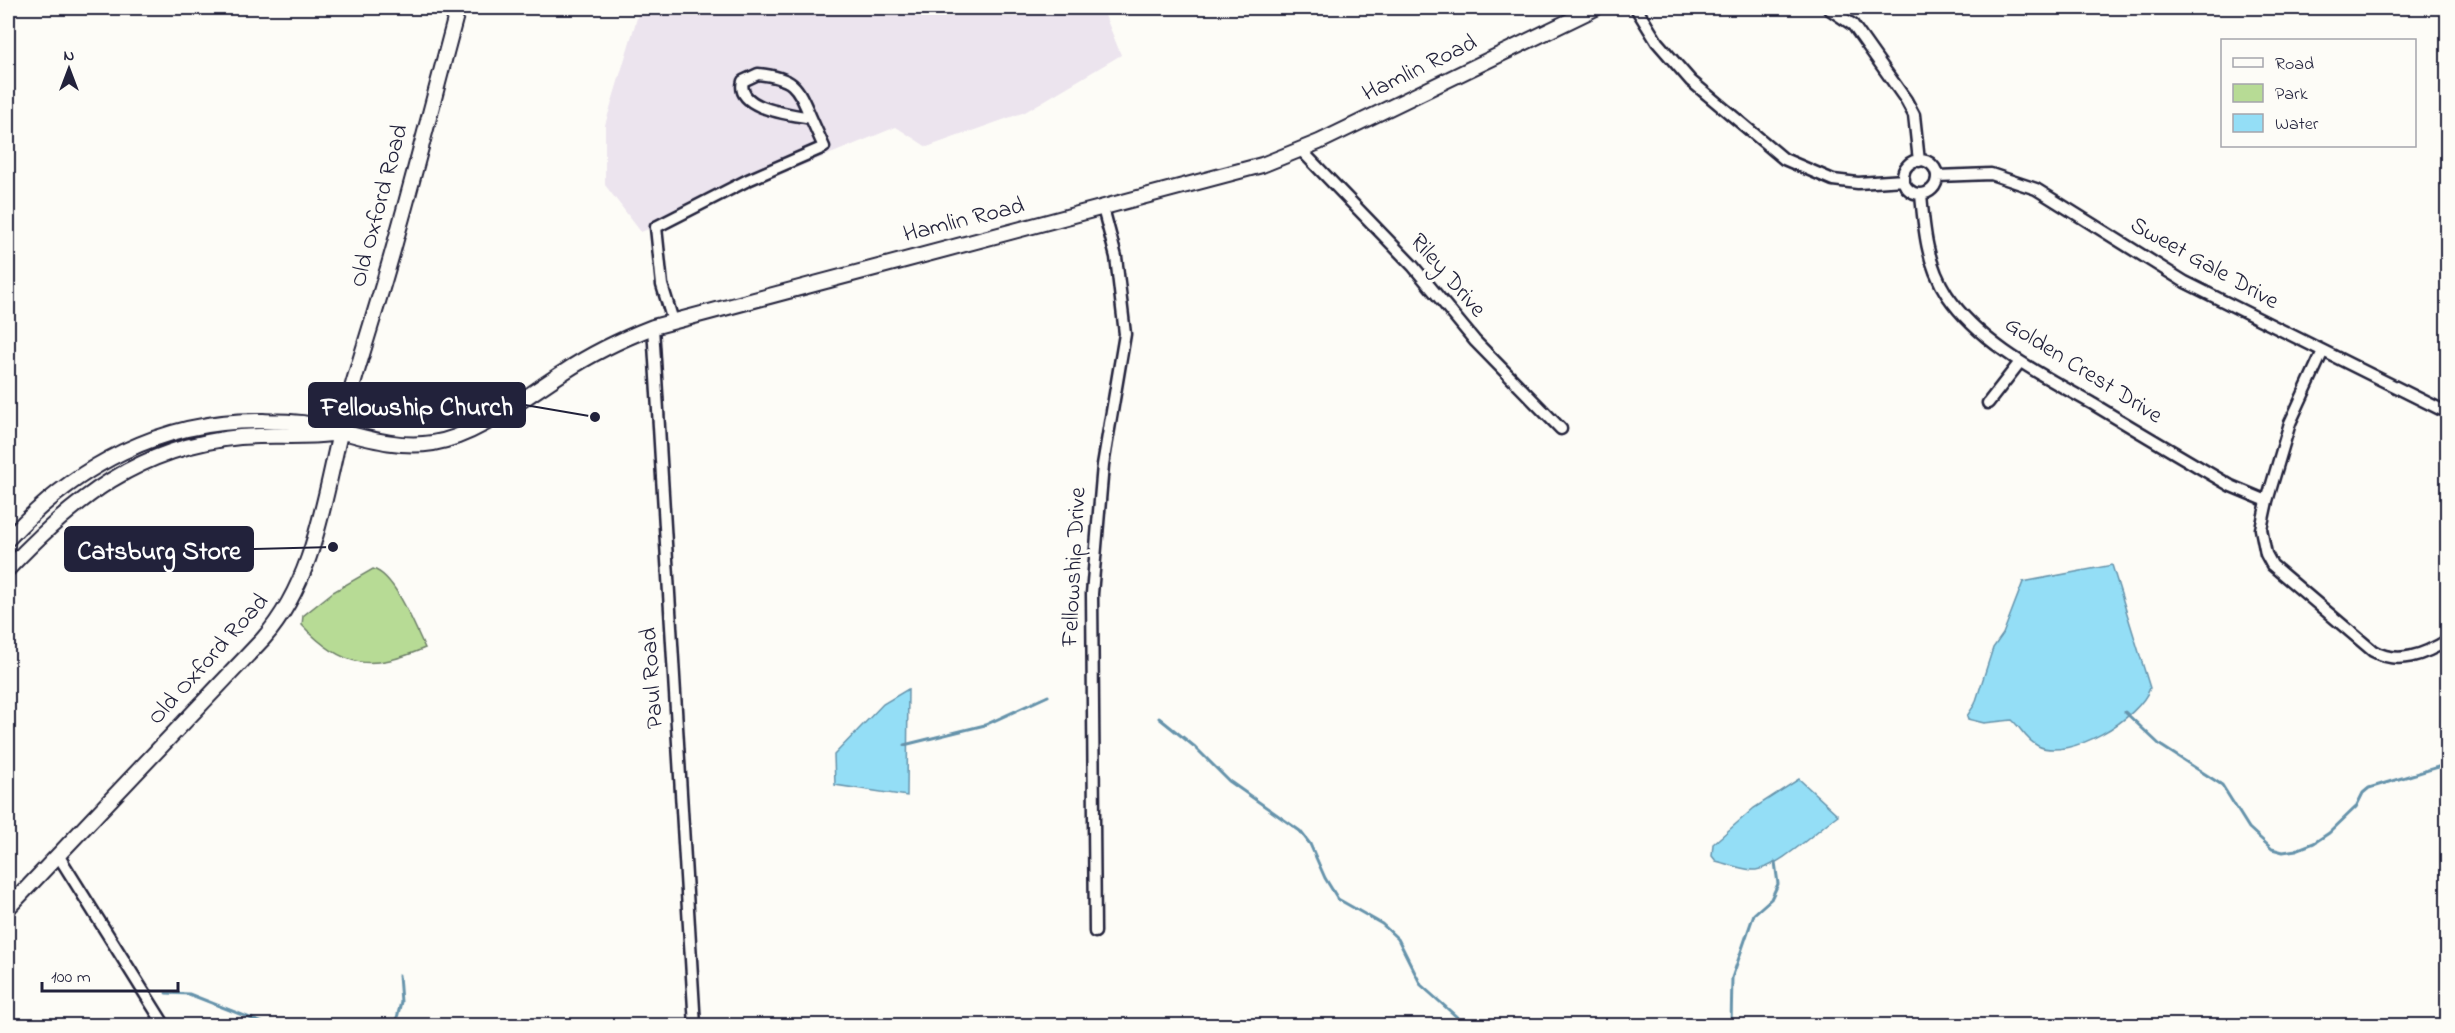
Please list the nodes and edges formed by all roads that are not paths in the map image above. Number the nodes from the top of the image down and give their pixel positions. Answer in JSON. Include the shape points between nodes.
{"nodes":[{"id":1,"x":458,"y":8,"type":"edge"},
{"id":2,"x":1596,"y":8,"type":"edge"},
{"id":3,"x":1636,"y":8,"type":"edge"},
{"id":4,"x":1828,"y":8,"type":"edge"},
{"id":5,"x":811,"y":118,"type":"junction"},
{"id":6,"x":1301,"y":150,"type":"junction"},
{"id":7,"x":1918,"y":161,"type":"junction"},
{"id":8,"x":1937,"y":176,"type":"junction"},
{"id":9,"x":1904,"y":180,"type":"junction"},
{"id":10,"x":1922,"y":194,"type":"junction"},
{"id":11,"x":1103,"y":208,"type":"junction"},
{"id":12,"x":673,"y":321,"type":"junction"},
{"id":13,"x":653,"y":327,"type":"junction"},
{"id":14,"x":2323,"y":351,"type":"junction"},
{"id":15,"x":2020,"y":362,"type":"junction"},
{"id":16,"x":1988,"y":403,"type":"dead end"},
{"id":17,"x":2448,"y":413,"type":"edge"},
{"id":18,"x":1561,"y":429,"type":"dead end"},
{"id":19,"x":339,"y":433,"type":"junction"},
{"id":20,"x":2267,"y":501,"type":"junction"},
{"id":21,"x":8,"y":539,"type":"edge"},
{"id":22,"x":8,"y":569,"type":"edge"},
{"id":23,"x":2448,"y":640,"type":"edge"},
{"id":24,"x":58,"y":855,"type":"junction"},
{"id":25,"x":8,"y":909,"type":"edge"},
{"id":26,"x":1095,"y":932,"type":"dead end"},
{"id":27,"x":165,"y":1026,"type":"edge"},
{"id":28,"x":695,"y":1026,"type":"edge"}],
"edges":[{"from":1,"to":19,"type":"street","name":"Old Oxford Road"},
{"from":2,"to":6,"type":"street","name":"Hamlin Road"},
{"from":3,"to":9,"type":"street","via":[[1657,42],[1691,81],[1784,159],[1833,180]]},
{"from":4,"to":7,"type":"street","via":[[1853,25],[1906,100],[1914,115]]},
{"from":5,"to":5,"type":"street","via":[[794,84],[758,74],[743,81],[746,99],[766,108]]},
{"from":5,"to":12,"type":"street","via":[[824,147],[656,226],[662,285]]},
{"from":6,"to":11,"type":"street","name":"Hamlin Road","via":[[1236,173]]},
{"from":6,"to":18,"type":"street","name":"Riley Drive"},
{"from":7,"to":8,"type":"street","via":[[1931,164]]},
{"from":7,"to":9,"type":"street","via":[[1907,167]]},
{"from":8,"to":10,"type":"street","via":[[1933,188]]},
{"from":8,"to":14,"type":"street","name":"Sweet Gale Drive","via":[[1991,174],[2036,189],[2185,282]]},
{"from":9,"to":10,"type":"street","via":[[1910,190]]},
{"from":10,"to":15,"type":"street","name":"Golden Crest Drive","via":[[1928,250],[1947,294],[1977,327]]},
{"from":11,"to":12,"type":"street","name":"Hamlin Road"},
{"from":11,"to":26,"type":"street","name":"Fellowship Drive","via":[[1116,257],[1125,334],[1103,465],[1092,594]]},
{"from":12,"to":13,"type":"street","name":"Hamlin Road"},
{"from":13,"to":19,"type":"street","name":"Hamlin Road","via":[[584,360],[484,422],[443,440],[409,444]]},
{"from":13,"to":28,"type":"street","name":"Paul Road"},
{"from":14,"to":17,"type":"street","name":"Sweet Gale Drive"},
{"from":14,"to":20,"type":"street","via":[[2290,423]]},
{"from":15,"to":16,"type":"street"},
{"from":15,"to":20,"type":"street","name":"Golden Crest Drive","via":[[2231,486]]},
{"from":19,"to":21,"type":"street","via":[[308,424],[251,421],[201,425],[160,435],[111,456],[78,476]]},
{"from":19,"to":22,"type":"street","via":[[238,437],[157,457],[78,501]]},
{"from":19,"to":24,"type":"street","name":"Old Oxford Road","via":[[310,557],[285,611]]},
{"from":20,"to":23,"type":"street","via":[[2262,535],[2272,565],[2373,651],[2385,658],[2405,659]]},
{"from":24,"to":25,"type":"street","name":"Old Oxford Road"},
{"from":24,"to":27,"type":"street"}]}
